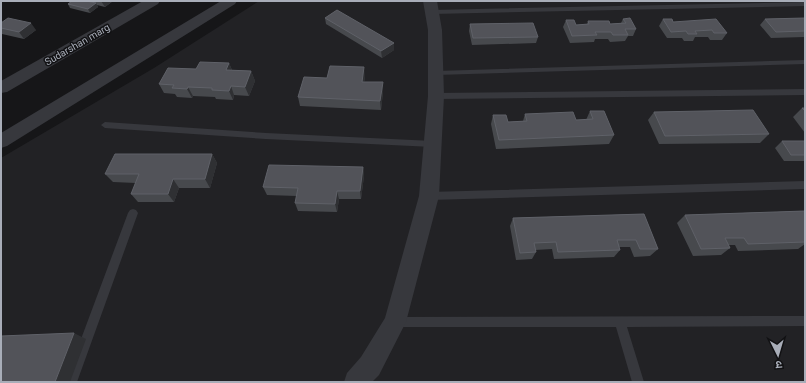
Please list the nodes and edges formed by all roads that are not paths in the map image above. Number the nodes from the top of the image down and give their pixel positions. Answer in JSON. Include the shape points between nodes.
{"nodes":[{"id":1,"x":153,"y":1,"type":"edge"},
{"id":2,"x":230,"y":1,"type":"edge"},
{"id":3,"x":805,"y":4,"type":"edge"},
{"id":4,"x":431,"y":7,"type":"edge"},
{"id":5,"x":805,"y":62,"type":"edge"},
{"id":6,"x":436,"y":73,"type":"junction"},
{"id":7,"x":8,"y":77,"type":"edge"},
{"id":8,"x":1,"y":88,"type":"edge"},
{"id":9,"x":805,"y":92,"type":"edge"},
{"id":10,"x":436,"y":96,"type":"junction"},
{"id":11,"x":105,"y":125,"type":"dead end"},
{"id":12,"x":1,"y":141,"type":"edge"},
{"id":13,"x":433,"y":144,"type":"junction"},
{"id":14,"x":805,"y":186,"type":"edge"},
{"id":15,"x":429,"y":196,"type":"junction"},
{"id":16,"x":133,"y":213,"type":"dead end"},
{"id":17,"x":805,"y":321,"type":"edge"},
{"id":18,"x":395,"y":322,"type":"junction"},
{"id":19,"x":620,"y":322,"type":"junction"},
{"id":20,"x":72,"y":382,"type":"edge"},
{"id":21,"x":356,"y":382,"type":"edge"},
{"id":22,"x":638,"y":382,"type":"edge"}],
"edges":[{"from":1,"to":7,"type":"street","name":"Sudarshan marg"},
{"from":2,"to":12,"type":"street"},
{"from":3,"to":4,"type":"lane"},
{"from":4,"to":6,"type":"street"},
{"from":5,"to":6,"type":"lane"},
{"from":6,"to":10,"type":"street"},
{"from":7,"to":8,"type":"street","name":"Sudarshan marg"},
{"from":9,"to":10,"type":"lane"},
{"from":10,"to":13,"type":"street"},
{"from":11,"to":13,"type":"lane"},
{"from":13,"to":15,"type":"street"},
{"from":14,"to":15,"type":"lane"},
{"from":15,"to":18,"type":"street"},
{"from":16,"to":20,"type":"lane"},
{"from":17,"to":19,"type":"lane"},
{"from":18,"to":19,"type":"lane"},
{"from":18,"to":21,"type":"street","via":[[370,366]]},
{"from":19,"to":22,"type":"lane"}]}
